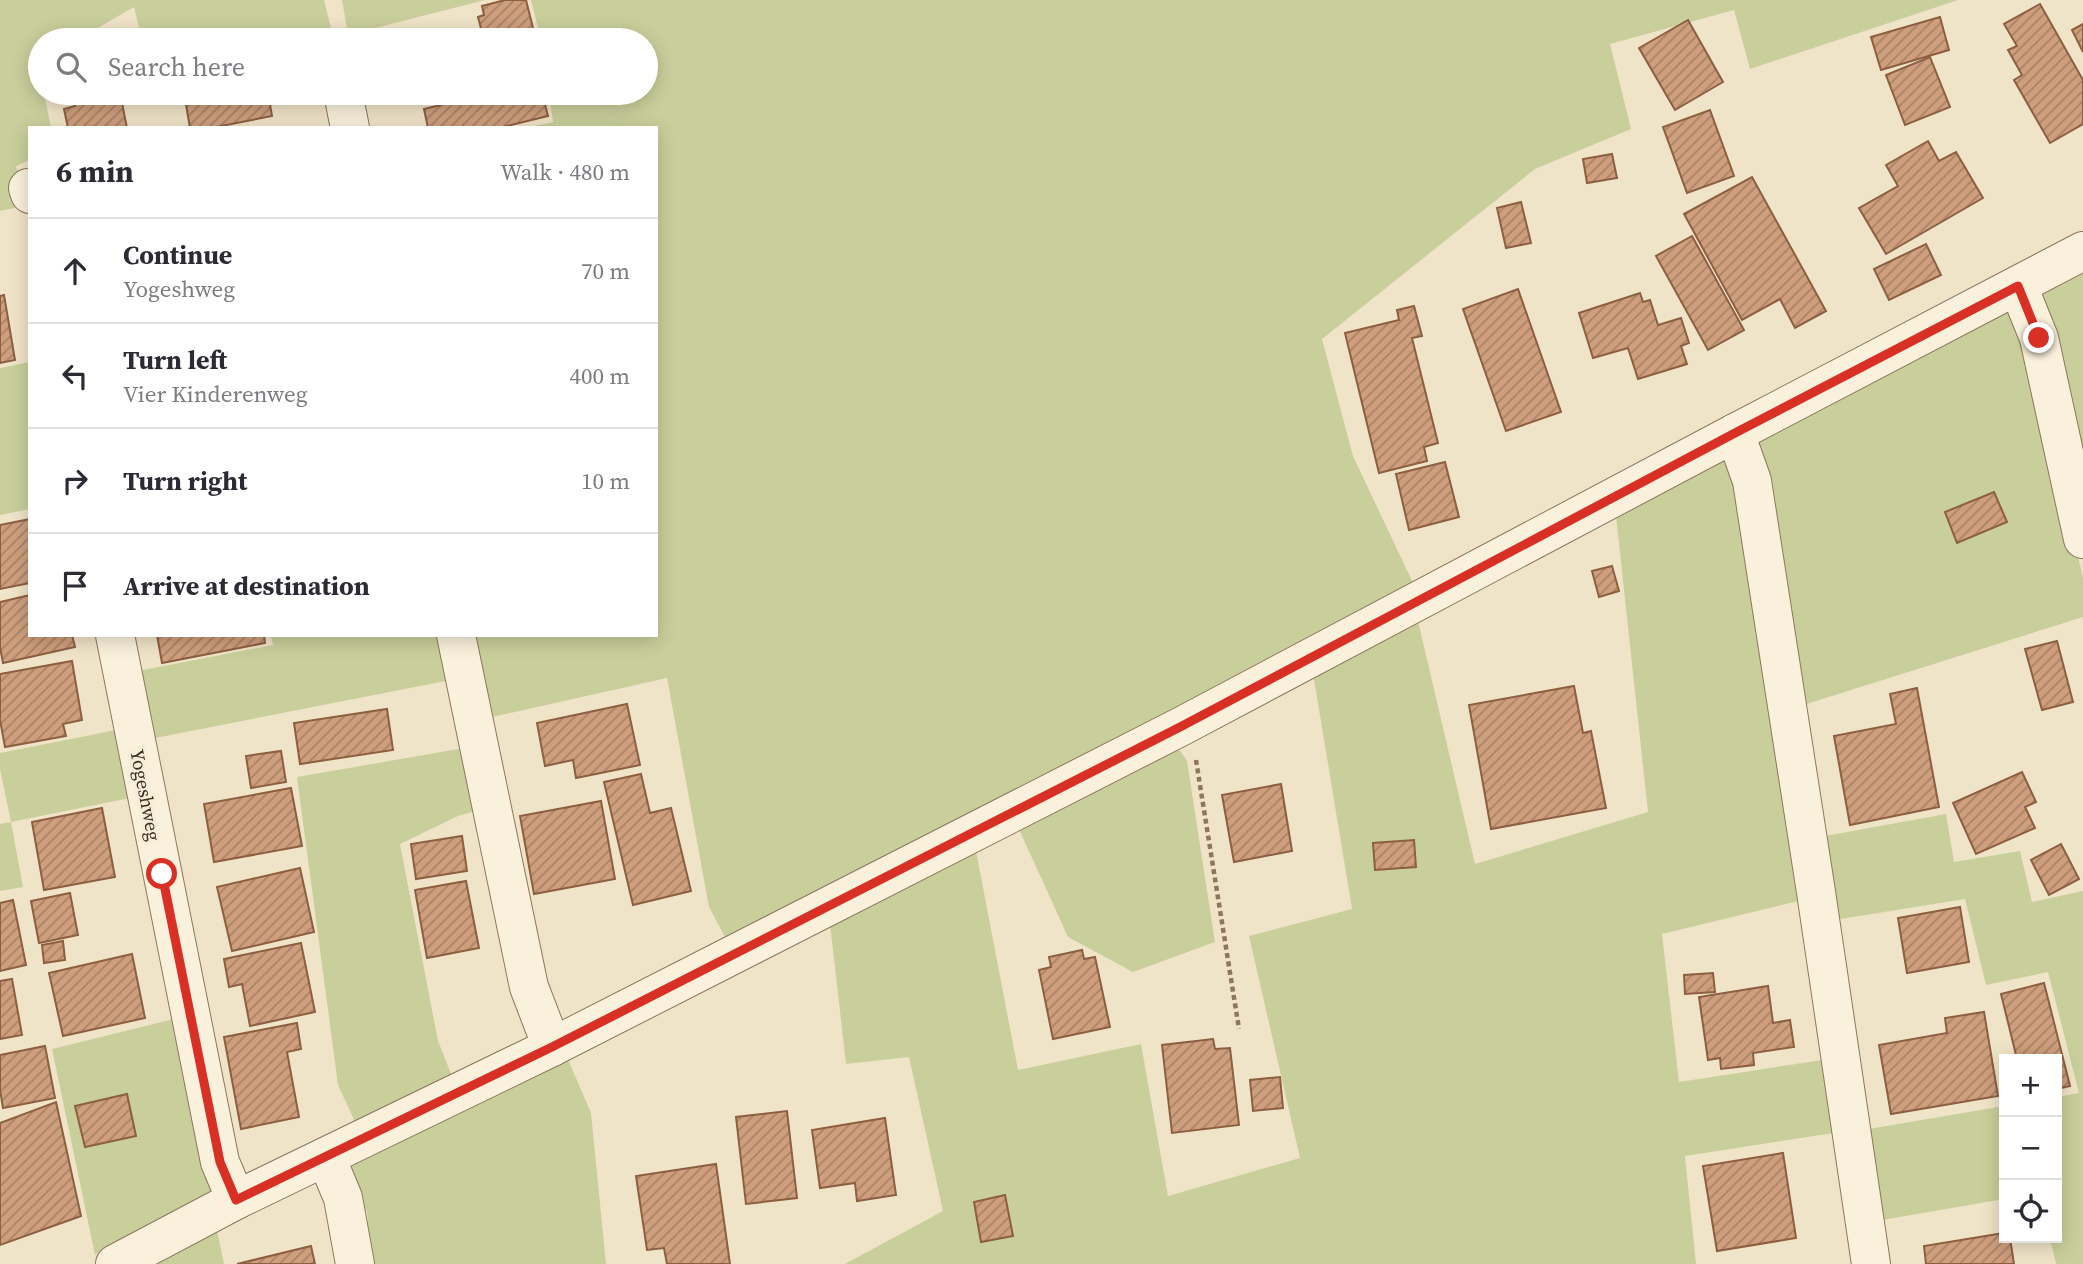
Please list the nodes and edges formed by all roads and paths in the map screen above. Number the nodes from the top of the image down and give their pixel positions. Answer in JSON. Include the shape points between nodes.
{"nodes":[{"id":1,"x":345,"y":105,"type":"edge"},
{"id":2,"x":350,"y":126,"type":"edge"},
{"id":3,"x":2083,"y":251,"type":"edge"},
{"id":4,"x":2018,"y":286,"type":"junction"},
{"id":5,"x":1735,"y":433,"type":"junction"},
{"id":6,"x":2083,"y":539,"type":"edge"},
{"id":7,"x":115,"y":637,"type":"edge"},
{"id":8,"x":456,"y":637,"type":"edge"},
{"id":9,"x":1182,"y":726,"type":"junction"},
{"id":10,"x":1239,"y":1029,"type":"dead end"},
{"id":11,"x":552,"y":1047,"type":"junction"},
{"id":12,"x":326,"y":1157,"type":"junction"},
{"id":13,"x":236,"y":1200,"type":"junction"},
{"id":14,"x":115,"y":1264,"type":"edge"},
{"id":15,"x":355,"y":1264,"type":"edge"},
{"id":16,"x":1871,"y":1264,"type":"edge"}],
"edges":[{"from":1,"to":2,"type":"street"},
{"from":3,"to":4,"type":"street"},
{"from":4,"to":5,"type":"street"},
{"from":4,"to":6,"type":"street","via":[[2039,338]]},
{"from":5,"to":9,"type":"street"},
{"from":5,"to":16,"type":"street","via":[[1752,481]]},
{"from":7,"to":13,"type":"street","name":"Yogeshweg","via":[[220,1162]]},
{"from":8,"to":11,"type":"street","via":[[529,988]]},
{"from":9,"to":10,"type":"path","via":[[1196,760]]},
{"from":9,"to":11,"type":"street"},
{"from":11,"to":12,"type":"street"},
{"from":12,"to":13,"type":"street"},
{"from":12,"to":15,"type":"street","via":[[343,1198]]},
{"from":13,"to":14,"type":"street"}]}
